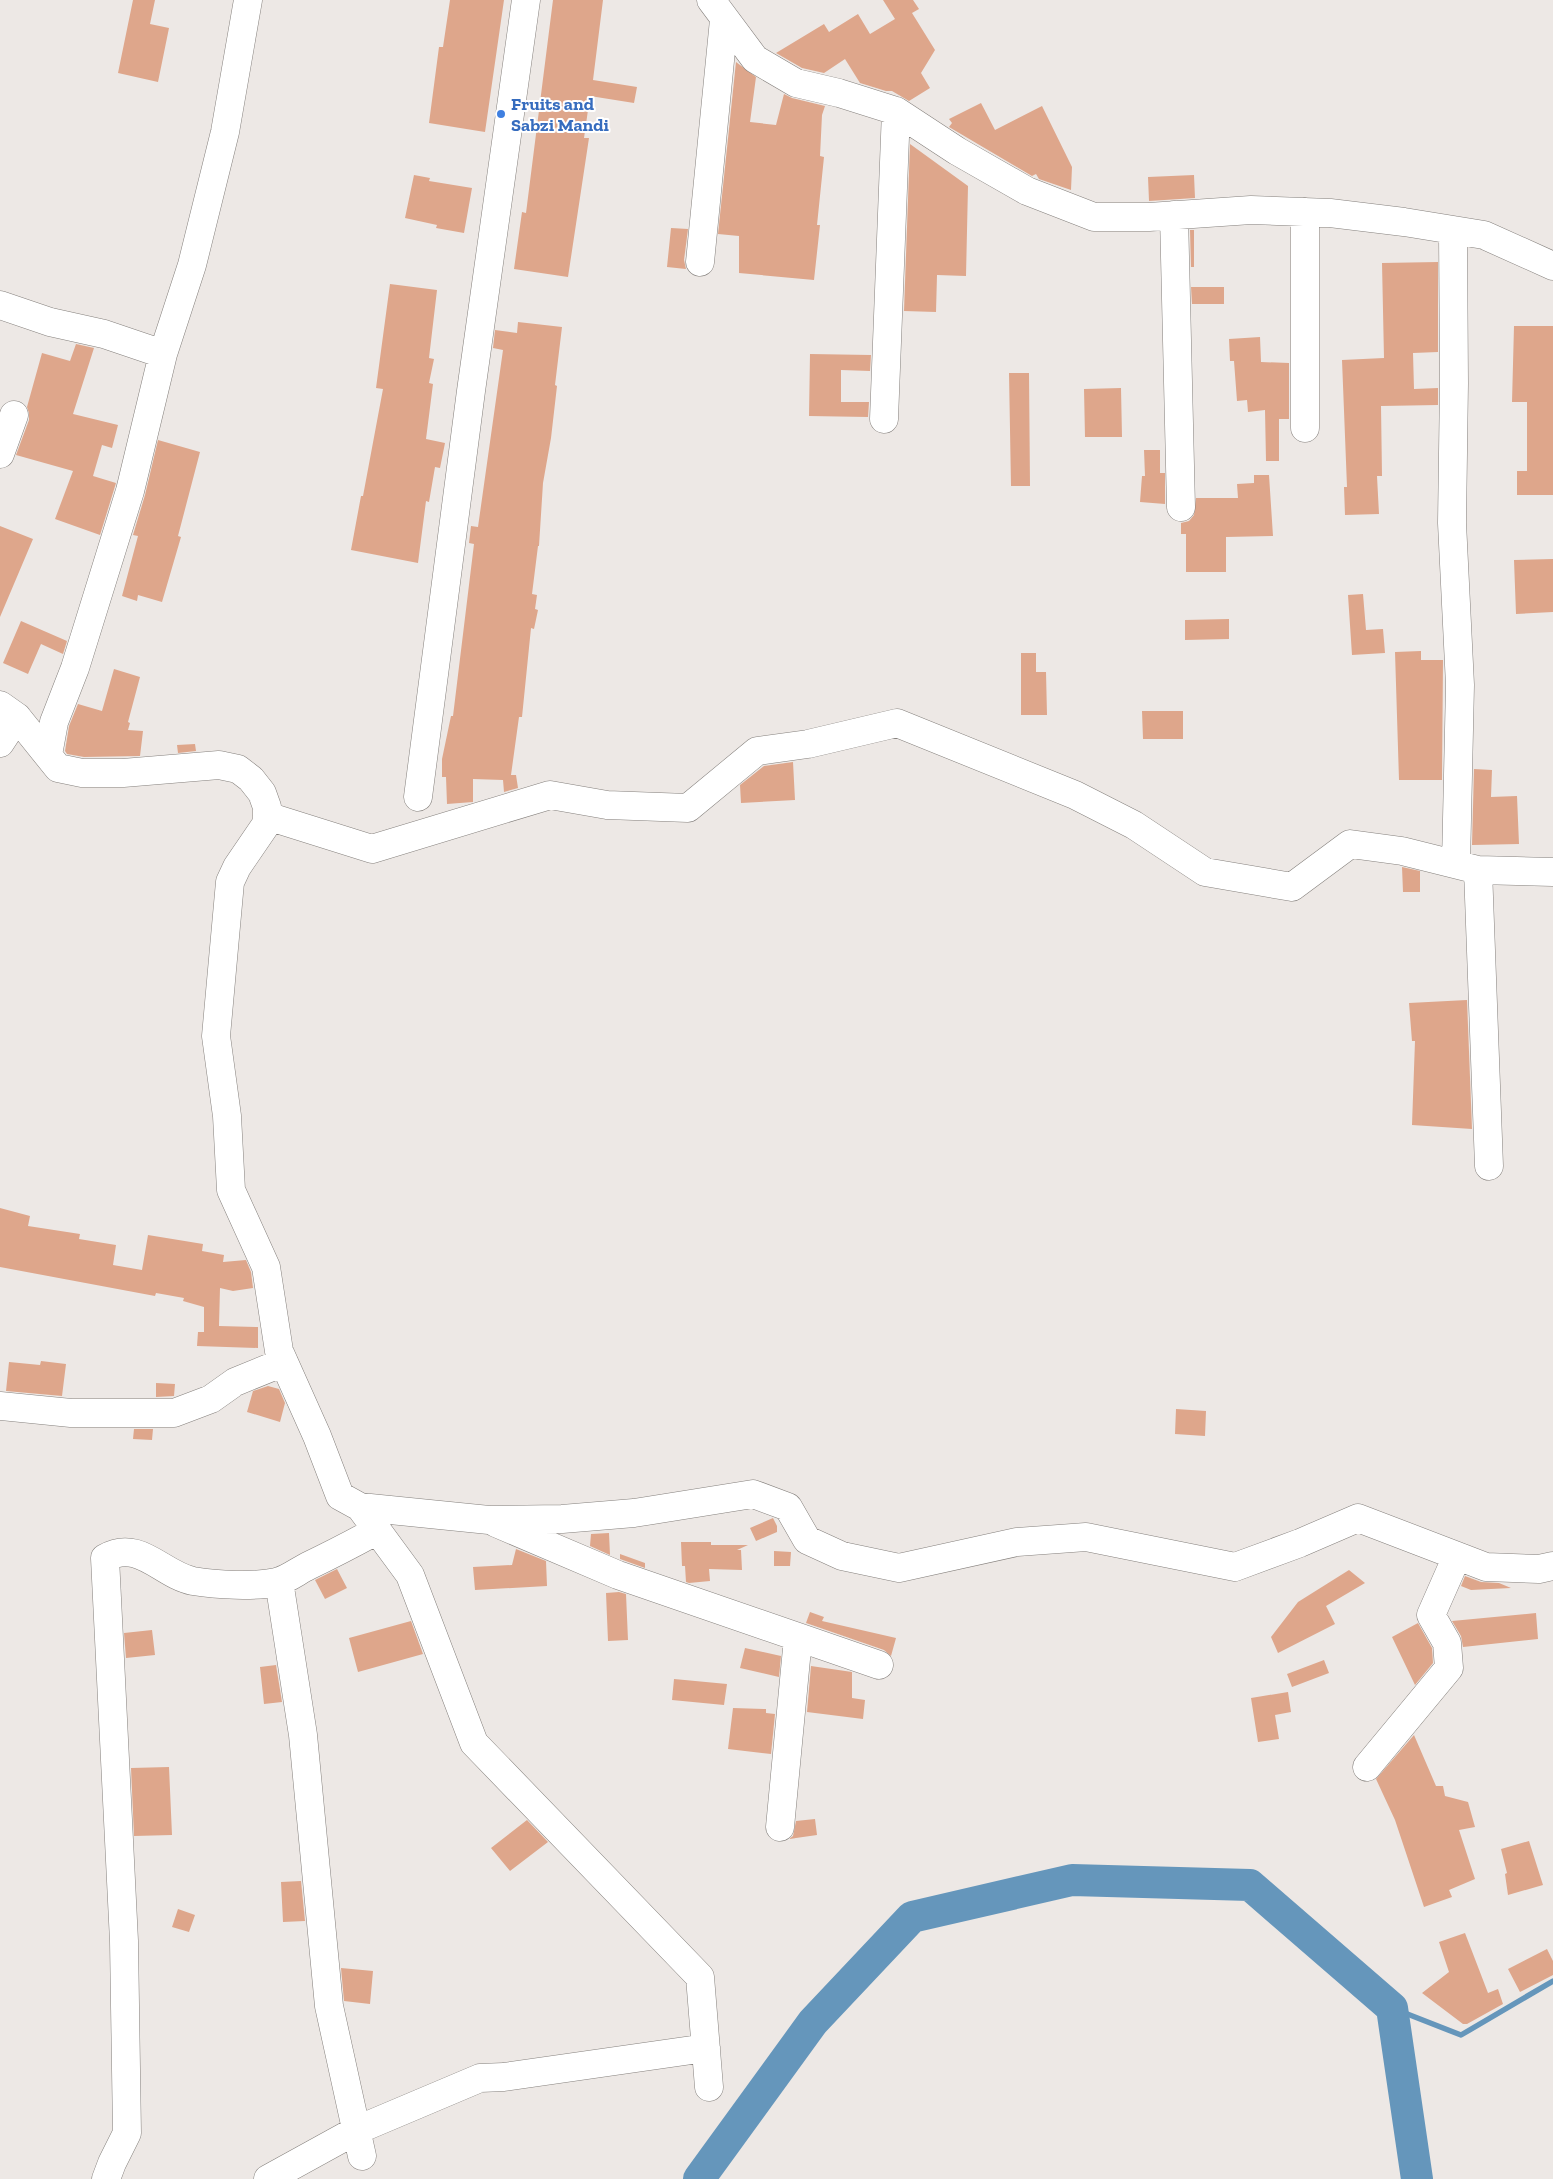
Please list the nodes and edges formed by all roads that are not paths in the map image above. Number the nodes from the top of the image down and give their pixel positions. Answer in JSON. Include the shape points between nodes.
{"nodes":[{"id":1,"x":248,"y":0,"type":"edge"},
{"id":2,"x":526,"y":0,"type":"edge"},
{"id":3,"x":718,"y":10,"type":"edge"},
{"id":4,"x":896,"y":111,"type":"junction"},
{"id":5,"x":1305,"y":212,"type":"junction"},
{"id":6,"x":1174,"y":215,"type":"junction"},
{"id":7,"x":1453,"y":230,"type":"junction"},
{"id":8,"x":700,"y":262,"type":"dead end"},
{"id":9,"x":1553,"y":266,"type":"edge"},
{"id":10,"x":0,"y":305,"type":"edge"},
{"id":11,"x":163,"y":354,"type":"junction"},
{"id":12,"x":14,"y":415,"type":"dead end"},
{"id":13,"x":884,"y":419,"type":"dead end"},
{"id":14,"x":1305,"y":428,"type":"dead end"},
{"id":15,"x":0,"y":454,"type":"edge"},
{"id":16,"x":1181,"y":507,"type":"dead end"},
{"id":17,"x":9,"y":711,"type":"edge"},
{"id":18,"x":0,"y":743,"type":"edge"},
{"id":19,"x":48,"y":756,"type":"junction"},
{"id":20,"x":418,"y":796,"type":"dead end"},
{"id":21,"x":267,"y":816,"type":"junction"},
{"id":22,"x":1467,"y":867,"type":"junction"},
{"id":23,"x":1553,"y":872,"type":"edge"},
{"id":24,"x":1489,"y":1166,"type":"dead end"},
{"id":25,"x":284,"y":1362,"type":"junction"},
{"id":26,"x":0,"y":1406,"type":"edge"},
{"id":27,"x":360,"y":1507,"type":"junction"},
{"id":28,"x":489,"y":1520,"type":"junction"},
{"id":29,"x":376,"y":1531,"type":"junction"},
{"id":30,"x":1457,"y":1556,"type":"junction"},
{"id":31,"x":1553,"y":1566,"type":"edge"},
{"id":32,"x":279,"y":1581,"type":"junction"},
{"id":33,"x":798,"y":1638,"type":"junction"},
{"id":34,"x":879,"y":1665,"type":"dead end"},
{"id":35,"x":1367,"y":1767,"type":"dead end"},
{"id":36,"x":780,"y":1828,"type":"dead end"},
{"id":37,"x":706,"y":2048,"type":"junction"},
{"id":38,"x":709,"y":2087,"type":"dead end"},
{"id":39,"x":359,"y":2143,"type":"junction"},
{"id":40,"x":106,"y":2179,"type":"edge"},
{"id":41,"x":268,"y":2179,"type":"edge"}],
"edges":[{"from":1,"to":11,"type":"street","via":[[226,132],[192,265]]},
{"from":2,"to":20,"type":"street"},
{"from":3,"to":4,"type":"street","via":[[755,59],[796,83]]},
{"from":3,"to":8,"type":"street"},
{"from":4,"to":6,"type":"street","via":[[1027,192],[1094,218]]},
{"from":4,"to":13,"type":"street"},
{"from":5,"to":6,"type":"street","via":[[1251,210]]},
{"from":5,"to":7,"type":"street"},
{"from":5,"to":14,"type":"street"},
{"from":6,"to":16,"type":"street"},
{"from":7,"to":9,"type":"street","via":[[1484,235]]},
{"from":7,"to":22,"type":"street","via":[[1452,523]]},
{"from":10,"to":11,"type":"street"},
{"from":11,"to":19,"type":"street","via":[[130,491],[75,668],[54,722]]},
{"from":12,"to":15,"type":"street"},
{"from":17,"to":18,"type":"street"},
{"from":17,"to":19,"type":"street"},
{"from":19,"to":21,"type":"street","via":[[58,768],[82,773],[123,774],[219,765],[238,769],[262,793]]},
{"from":21,"to":22,"type":"street","via":[[372,849],[550,795],[607,805],[688,808],[757,751],[808,744],[897,723],[1075,795],[1134,825],[1205,872],[1292,888],[1350,844],[1402,851]]},
{"from":21,"to":25,"type":"street","via":[[267,823],[236,867],[230,882],[216,1036],[231,1190],[266,1267],[279,1351]]},
{"from":22,"to":23,"type":"street"},
{"from":22,"to":24,"type":"street"},
{"from":25,"to":26,"type":"street","via":[[174,1414],[71,1413]]},
{"from":25,"to":27,"type":"street","via":[[340,1496]]},
{"from":27,"to":28,"type":"street"},
{"from":27,"to":29,"type":"street"},
{"from":28,"to":30,"type":"street","via":[[562,1519],[634,1513],[752,1494],[788,1507],[807,1540],[842,1556],[899,1568],[1017,1542],[1086,1538],[1235,1567],[1358,1518]]},
{"from":28,"to":33,"type":"street","via":[[618,1575]]},
{"from":29,"to":32,"type":"street"},
{"from":29,"to":37,"type":"street","via":[[410,1574],[474,1743],[700,1976]]},
{"from":30,"to":31,"type":"street","via":[[1486,1568],[1539,1569]]},
{"from":30,"to":35,"type":"street","via":[[1431,1615],[1447,1643],[1449,1668]]},
{"from":32,"to":39,"type":"street","via":[[303,1735],[329,2006]]},
{"from":32,"to":40,"type":"street","via":[[258,1585],[192,1581],[134,1553],[114,1553],[105,1558],[124,1941],[127,2133]]},
{"from":33,"to":34,"type":"street"},
{"from":33,"to":36,"type":"street"},
{"from":37,"to":38,"type":"street"},
{"from":37,"to":39,"type":"street","via":[[480,2078]]},
{"from":39,"to":41,"type":"street"}]}
